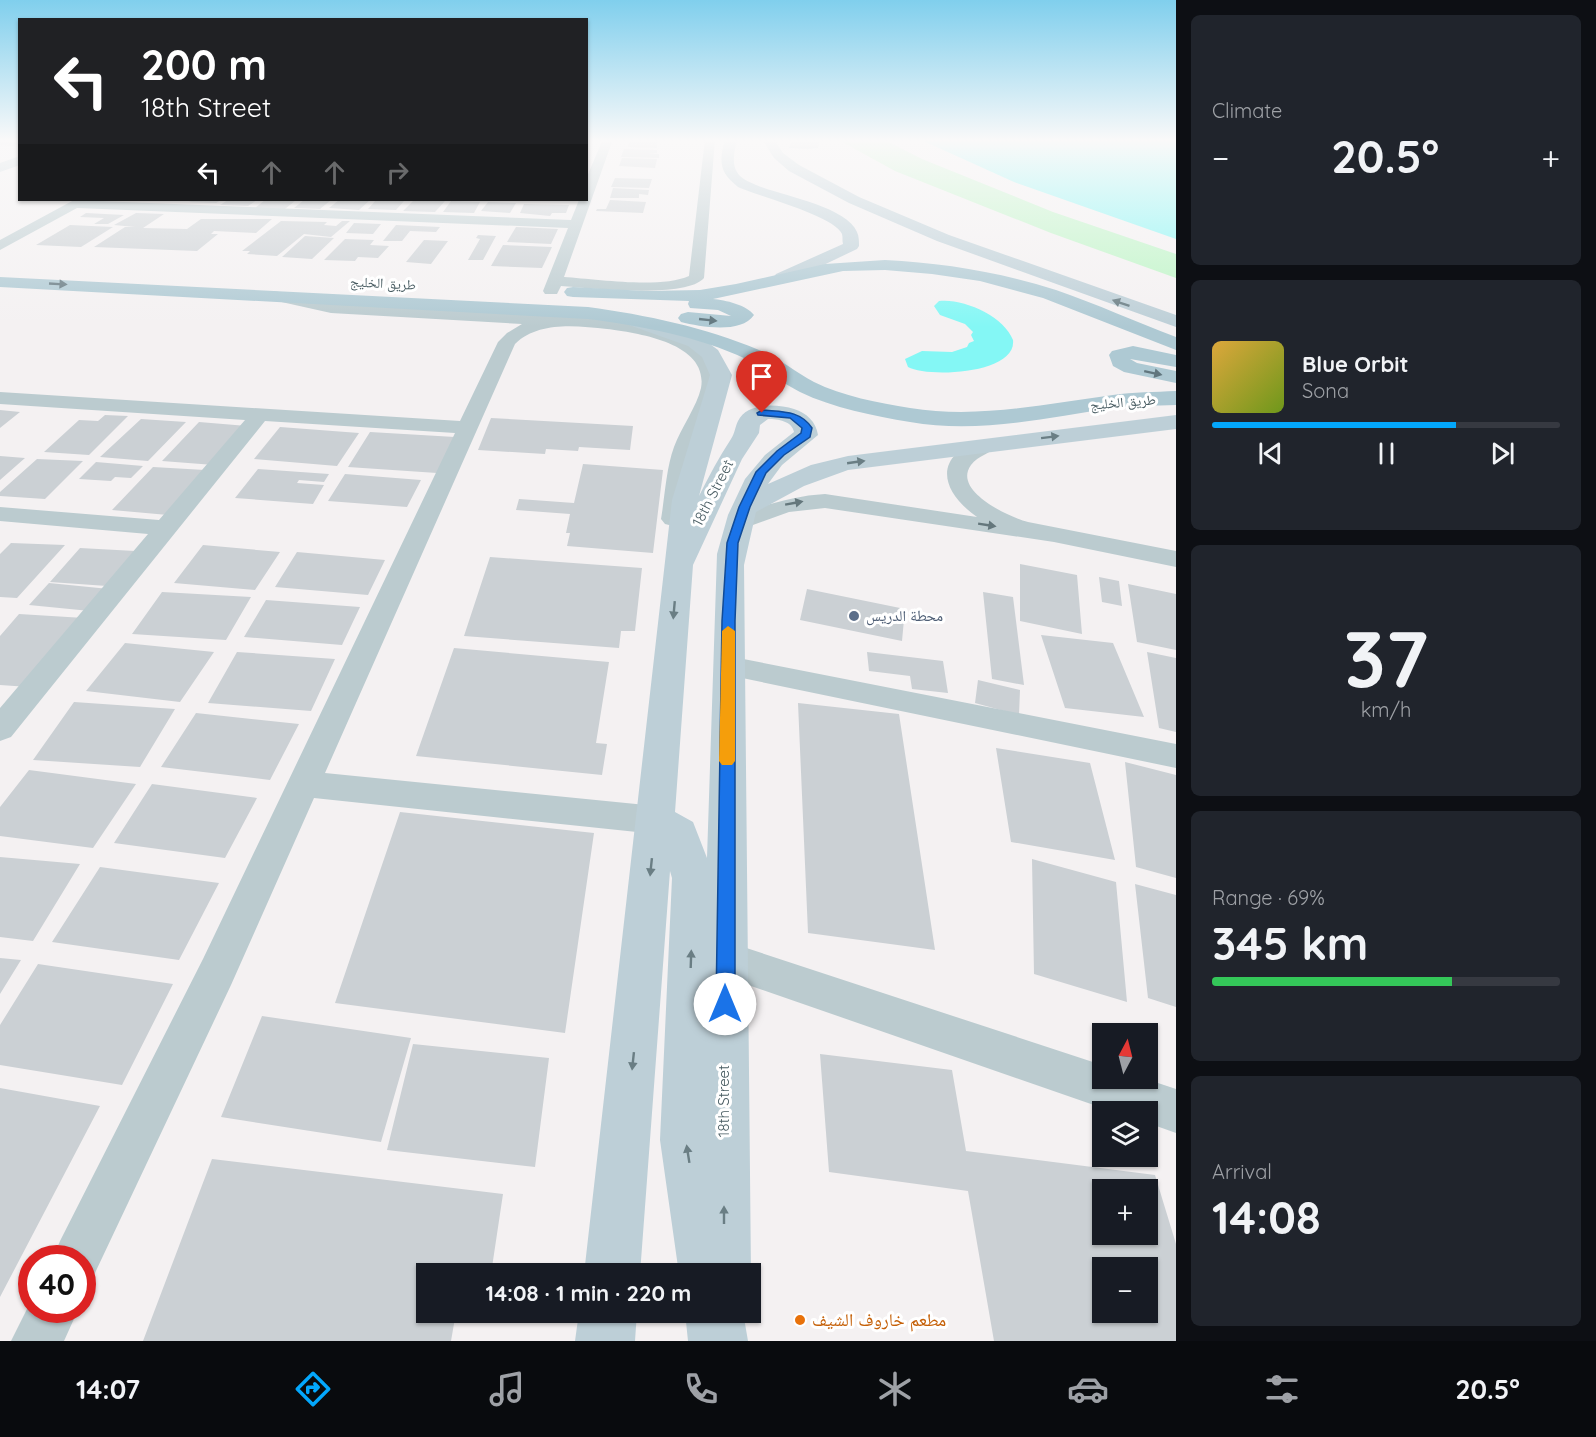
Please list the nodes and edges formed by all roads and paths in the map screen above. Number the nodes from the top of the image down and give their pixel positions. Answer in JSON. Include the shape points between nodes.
{"nodes":[{"id":1,"x":78,"y":202,"type":"edge"},
{"id":2,"x":583,"y":202,"type":"edge"},
{"id":3,"x":704,"y":202,"type":"edge"},
{"id":4,"x":794,"y":202,"type":"edge"},
{"id":5,"x":858,"y":202,"type":"edge"},
{"id":6,"x":576,"y":224,"type":"junction"},
{"id":7,"x":0,"y":246,"type":"edge"},
{"id":8,"x":0,"y":265,"type":"edge"},
{"id":9,"x":47,"y":267,"type":"dead end"},
{"id":10,"x":782,"y":278,"type":"junction"},
{"id":11,"x":0,"y":282,"type":"edge"},
{"id":12,"x":548,"y":287,"type":"junction"},
{"id":13,"x":263,"y":294,"type":"junction"},
{"id":14,"x":441,"y":305,"type":"junction"},
{"id":15,"x":464,"y":315,"type":"junction"},
{"id":16,"x":631,"y":320,"type":"junction"},
{"id":17,"x":1176,"y":321,"type":"edge"},
{"id":18,"x":564,"y":322,"type":"junction"},
{"id":19,"x":507,"y":342,"type":"junction"},
{"id":20,"x":1176,"y":344,"type":"edge"},
{"id":21,"x":1176,"y":361,"type":"edge"},
{"id":22,"x":1176,"y":377,"type":"edge"},
{"id":23,"x":0,"y":398,"type":"edge"},
{"id":24,"x":1176,"y":398,"type":"edge"},
{"id":25,"x":259,"y":415,"type":"junction"},
{"id":26,"x":1176,"y":422,"type":"edge"},
{"id":27,"x":469,"y":428,"type":"junction"},
{"id":28,"x":987,"y":445,"type":"junction"},
{"id":29,"x":0,"y":514,"type":"edge"},
{"id":30,"x":742,"y":515,"type":"junction"},
{"id":31,"x":166,"y":528,"type":"junction"},
{"id":32,"x":1054,"y":535,"type":"junction"},
{"id":33,"x":1176,"y":559,"type":"edge"},
{"id":34,"x":678,"y":567,"type":"junction"},
{"id":35,"x":728,"y":666,"type":"junction"},
{"id":36,"x":13,"y":698,"type":"edge"},
{"id":37,"x":0,"y":729,"type":"edge"},
{"id":38,"x":1176,"y":756,"type":"edge"},
{"id":39,"x":304,"y":784,"type":"junction"},
{"id":40,"x":656,"y":820,"type":"junction"},
{"id":41,"x":725,"y":959,"type":"junction"},
{"id":42,"x":1176,"y":1111,"type":"edge"},
{"id":43,"x":84,"y":1245,"type":"edge"},
{"id":44,"x":613,"y":1263,"type":"edge"},
{"id":45,"x":705,"y":1263,"type":"edge"},
{"id":46,"x":723,"y":1263,"type":"edge"},
{"id":47,"x":47,"y":1323,"type":"edge"},
{"id":48,"x":607,"y":1323,"type":"edge"},
{"id":49,"x":716,"y":1323,"type":"edge"},
{"id":50,"x":723,"y":1323,"type":"edge"},
{"id":51,"x":38,"y":1341,"type":"edge"},
{"id":52,"x":605,"y":1341,"type":"edge"},
{"id":53,"x":718,"y":1341,"type":"edge"},
{"id":54,"x":723,"y":1341,"type":"edge"}],
"edges":[{"from":1,"to":6,"type":"street"},
{"from":1,"to":7,"type":"street"},
{"from":2,"to":6,"type":"street"},
{"from":3,"to":12,"type":"street","via":[[697,274],[692,281],[666,286]]},
{"from":4,"to":10,"type":"street","via":[[836,221],[850,232],[852,239],[850,246],[831,257]]},
{"from":17,"to":5,"type":"street","one_way":true,"via":[[943,238]]},
{"from":6,"to":12,"type":"street"},
{"from":8,"to":9,"type":"main road"},
{"from":10,"to":12,"type":"main road","via":[[765,285],[679,297]]},
{"from":10,"to":20,"type":"main road","via":[[836,267],[911,266],[961,273],[1047,293]]},
{"from":11,"to":13,"type":"main road","name":"طريق الخليج","one_way":true},
{"from":14,"to":12,"type":"main road","one_way":true,"via":[[506,302],[600,306],[735,322],[745,315],[721,305],[609,298]]},
{"from":13,"to":14,"type":"main road","name":"طريق الخليج"},
{"from":13,"to":15,"type":"street","via":[[331,308]]},
{"from":14,"to":16,"type":"main road","name":"طريق الخليج","via":[[588,313]]},
{"from":15,"to":18,"type":"street"},
{"from":15,"to":19,"type":"street","via":[[499,323],[507,333]]},
{"from":16,"to":24,"type":"main road","name":"طريق الخليج","via":[[699,335],[754,356],[807,387],[835,398],[910,415],[947,419],[1020,417],[1115,401]]},
{"from":16,"to":34,"type":"street","via":[[695,342],[711,354],[721,375],[690,476]]},
{"from":18,"to":19,"type":"street","via":[[524,328]]},
{"from":18,"to":34,"type":"street","via":[[624,326],[660,334],[697,352],[709,369],[710,388],[690,430],[680,468],[673,515]]},
{"from":19,"to":27,"type":"street"},
{"from":21,"to":22,"type":"main road","one_way":true,"via":[[1133,352],[1119,355],[1120,362],[1131,368]]},
{"from":23,"to":25,"type":"street"},
{"from":25,"to":27,"type":"street"},
{"from":25,"to":31,"type":"street"},
{"from":28,"to":26,"type":"street","one_way":true},
{"from":27,"to":39,"type":"street"},
{"from":30,"to":28,"type":"street","one_way":true,"via":[[787,482],[816,470]]},
{"from":28,"to":32,"type":"street","via":[[972,450],[959,462],[956,479],[961,490],[986,512],[1007,523]]},
{"from":29,"to":31,"type":"street"},
{"from":30,"to":32,"type":"street","one_way":true,"via":[[801,502],[825,501]]},
{"from":30,"to":34,"type":"street","name":"18th Street","via":[[762,472],[806,435],[803,422],[792,415],[762,413],[749,422],[747,434],[730,459]]},
{"from":30,"to":35,"type":"street","name":"18th Street","via":[[730,566]]},
{"from":31,"to":36,"type":"street"},
{"from":32,"to":33,"type":"street"},
{"from":34,"to":40,"type":"street","one_way":true},
{"from":35,"to":38,"type":"street"},
{"from":35,"to":41,"type":"street","name":"18th Street"},
{"from":36,"to":37,"type":"street"},
{"from":39,"to":40,"type":"street"},
{"from":39,"to":43,"type":"street"},
{"from":40,"to":44,"type":"street","one_way":true},
{"from":45,"to":40,"type":"street","one_way":true,"via":[[686,1140],[693,878],[679,834]]},
{"from":41,"to":42,"type":"street"},
{"from":46,"to":41,"type":"street","name":"18th Street","one_way":true},
{"from":47,"to":51,"type":"street"},
{"from":48,"to":52,"type":"street"},
{"from":49,"to":53,"type":"street"},
{"from":50,"to":54,"type":"street"}]}
